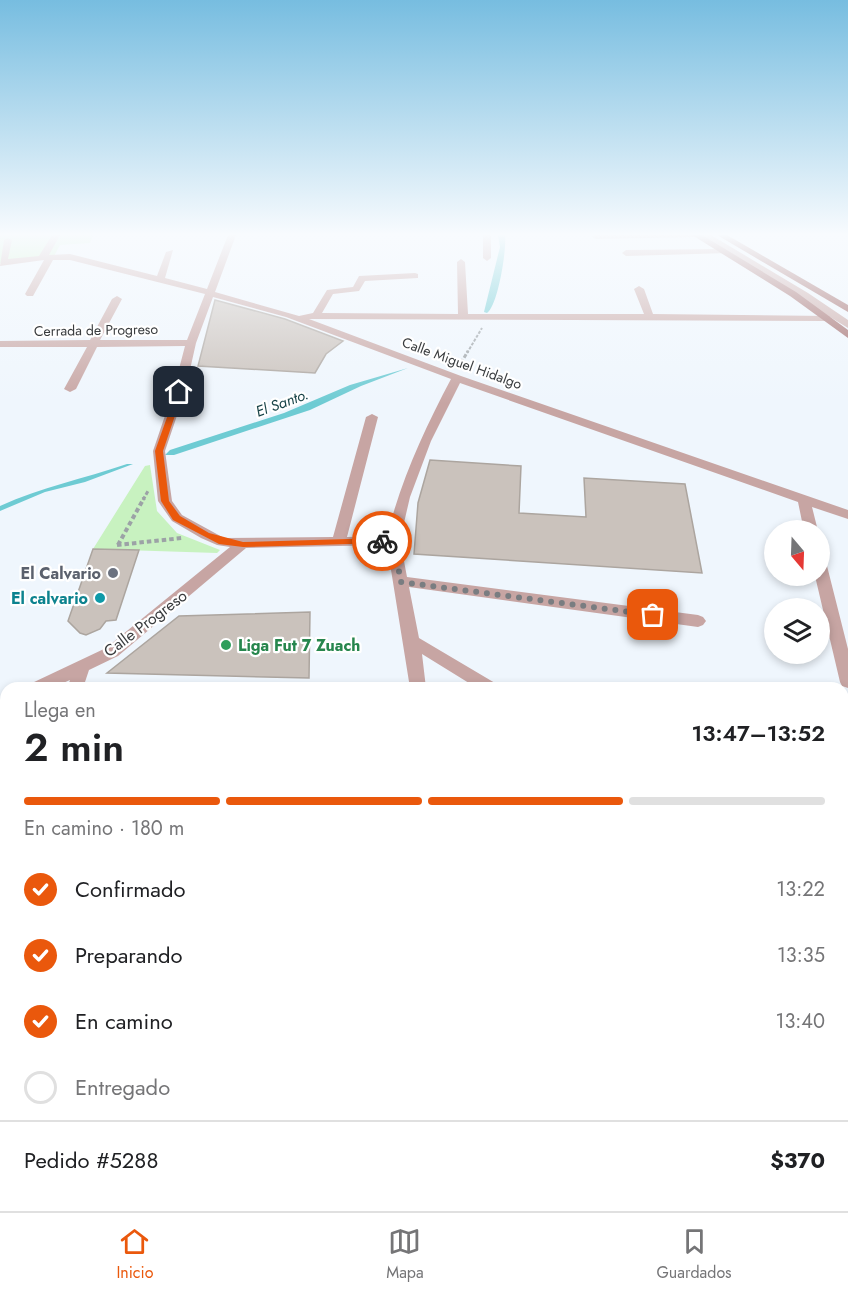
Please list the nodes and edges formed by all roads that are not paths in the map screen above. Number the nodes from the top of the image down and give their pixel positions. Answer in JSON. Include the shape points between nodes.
{"nodes":[{"id":1,"x":205,"y":292,"type":"edge"},
{"id":2,"x":334,"y":292,"type":"edge"},
{"id":3,"x":462,"y":292,"type":"edge"},
{"id":4,"x":640,"y":292,"type":"edge"},
{"id":5,"x":785,"y":292,"type":"edge"},
{"id":6,"x":799,"y":292,"type":"edge"},
{"id":7,"x":807,"y":292,"type":"edge"},
{"id":8,"x":818,"y":292,"type":"edge"},
{"id":9,"x":210,"y":293,"type":"junction"},
{"id":10,"x":117,"y":299,"type":"dead end"},
{"id":11,"x":848,"y":309,"type":"edge"},
{"id":12,"x":289,"y":315,"type":"junction"},
{"id":13,"x":316,"y":316,"type":"junction"},
{"id":14,"x":649,"y":316,"type":"junction"},
{"id":15,"x":848,"y":316,"type":"edge"},
{"id":16,"x":463,"y":318,"type":"junction"},
{"id":17,"x":826,"y":318,"type":"junction"},
{"id":18,"x":848,"y":325,"type":"edge"},
{"id":19,"x":848,"y":335,"type":"edge"},
{"id":20,"x":191,"y":343,"type":"junction"},
{"id":21,"x":95,"y":344,"type":"junction"},
{"id":22,"x":0,"y":345,"type":"edge"},
{"id":23,"x":453,"y":377,"type":"junction"},
{"id":24,"x":70,"y":389,"type":"dead end"},
{"id":25,"x":372,"y":417,"type":"dead end"},
{"id":26,"x":804,"y":502,"type":"junction"},
{"id":27,"x":848,"y":515,"type":"edge"},
{"id":28,"x":809,"y":520,"type":"edge"},
{"id":29,"x":393,"y":540,"type":"junction"},
{"id":30,"x":339,"y":542,"type":"junction"},
{"id":31,"x":243,"y":544,"type":"junction"},
{"id":32,"x":401,"y":582,"type":"junction"},
{"id":33,"x":825,"y":586,"type":"edge"},
{"id":34,"x":698,"y":621,"type":"dead end"},
{"id":35,"x":412,"y":641,"type":"junction"},
{"id":36,"x":82,"y":667,"type":"junction"},
{"id":37,"x":51,"y":682,"type":"edge"},
{"id":38,"x":77,"y":682,"type":"edge"},
{"id":39,"x":417,"y":682,"type":"edge"},
{"id":40,"x":479,"y":682,"type":"edge"},
{"id":41,"x":848,"y":682,"type":"edge"}],
"edges":[{"from":1,"to":9,"type":"street","name":"Calle Miguel Hidalgo"},
{"from":2,"to":13,"type":"street","via":[[330,292]]},
{"from":3,"to":16,"type":"street"},
{"from":4,"to":14,"type":"street"},
{"from":5,"to":17,"type":"main road"},
{"from":6,"to":18,"type":"street"},
{"from":7,"to":15,"type":"street"},
{"from":8,"to":11,"type":"main road"},
{"from":9,"to":12,"type":"street","name":"Calle Miguel Hidalgo"},
{"from":9,"to":20,"type":"street"},
{"from":10,"to":21,"type":"street"},
{"from":12,"to":13,"type":"street"},
{"from":12,"to":23,"type":"street","name":"Calle Miguel Hidalgo"},
{"from":13,"to":16,"type":"street"},
{"from":14,"to":16,"type":"street"},
{"from":14,"to":17,"type":"street"},
{"from":17,"to":19,"type":"main road"},
{"from":20,"to":21,"type":"street","name":"Cerrada de Progreso"},
{"from":20,"to":31,"type":"street","via":[[159,451],[165,501],[177,518],[206,535],[222,542]]},
{"from":21,"to":22,"type":"street","name":"Cerrada de Progreso"},
{"from":21,"to":24,"type":"street"},
{"from":23,"to":26,"type":"street","name":"Calle Miguel Hidalgo"},
{"from":23,"to":29,"type":"street","via":[[403,497]]},
{"from":25,"to":30,"type":"street"},
{"from":26,"to":27,"type":"street","name":"Calle Miguel Hidalgo"},
{"from":26,"to":28,"type":"street"},
{"from":29,"to":30,"type":"street"},
{"from":29,"to":32,"type":"street"},
{"from":30,"to":31,"type":"street"},
{"from":31,"to":36,"type":"street","name":"Calle Progreso","via":[[138,633]]},
{"from":32,"to":34,"type":"street"},
{"from":32,"to":35,"type":"street"},
{"from":33,"to":41,"type":"street"},
{"from":35,"to":39,"type":"street"},
{"from":35,"to":40,"type":"street"},
{"from":36,"to":37,"type":"street","name":"Calle Progreso"},
{"from":36,"to":38,"type":"street"}]}
